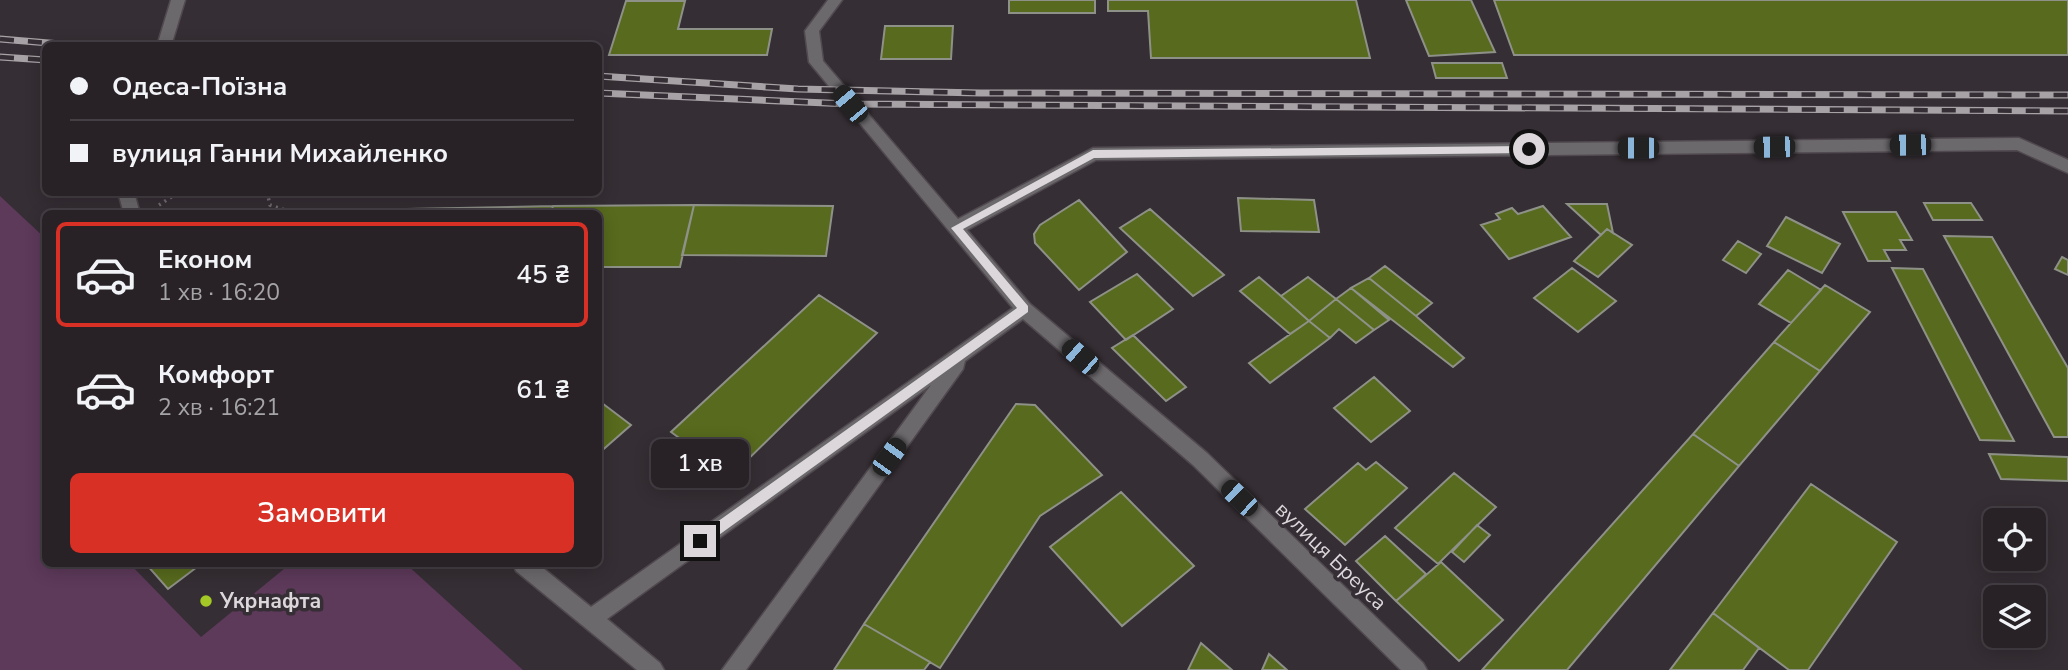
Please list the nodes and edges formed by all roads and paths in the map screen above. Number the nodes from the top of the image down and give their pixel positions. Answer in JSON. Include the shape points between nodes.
{"nodes":[{"id":1,"x":178,"y":0,"type":"edge"},
{"id":2,"x":835,"y":0,"type":"edge"},
{"id":3,"x":165,"y":42,"type":"edge"},
{"id":4,"x":2068,"y":167,"type":"edge"},
{"id":5,"x":173,"y":196,"type":"edge"},
{"id":6,"x":268,"y":196,"type":"edge"},
{"id":7,"x":159,"y":206,"type":"dead end"},
{"id":8,"x":285,"y":210,"type":"edge"},
{"id":9,"x":956,"y":228,"type":"junction"},
{"id":10,"x":1024,"y":309,"type":"junction"},
{"id":11,"x":967,"y":350,"type":"junction"},
{"id":12,"x":527,"y":567,"type":"edge"},
{"id":13,"x":589,"y":620,"type":"junction"},
{"id":14,"x":653,"y":670,"type":"edge"},
{"id":15,"x":733,"y":670,"type":"edge"},
{"id":16,"x":1416,"y":670,"type":"edge"}],
"edges":[{"from":1,"to":3,"type":"street"},
{"from":2,"to":9,"type":"street","name":"вулиця Бреуса","via":[[812,31],[816,62]]},
{"from":4,"to":9,"type":"street","via":[[2020,144],[1093,154]]},
{"from":5,"to":7,"type":"path"},
{"from":6,"to":8,"type":"path","via":[[270,205]]},
{"from":9,"to":10,"type":"street","name":"вулиця Бреуса"},
{"from":10,"to":11,"type":"street"},
{"from":10,"to":16,"type":"street","name":"вулиця Бреуса","via":[[1200,459]]},
{"from":11,"to":13,"type":"street"},
{"from":11,"to":15,"type":"street"},
{"from":12,"to":13,"type":"street"},
{"from":13,"to":14,"type":"street"}]}
